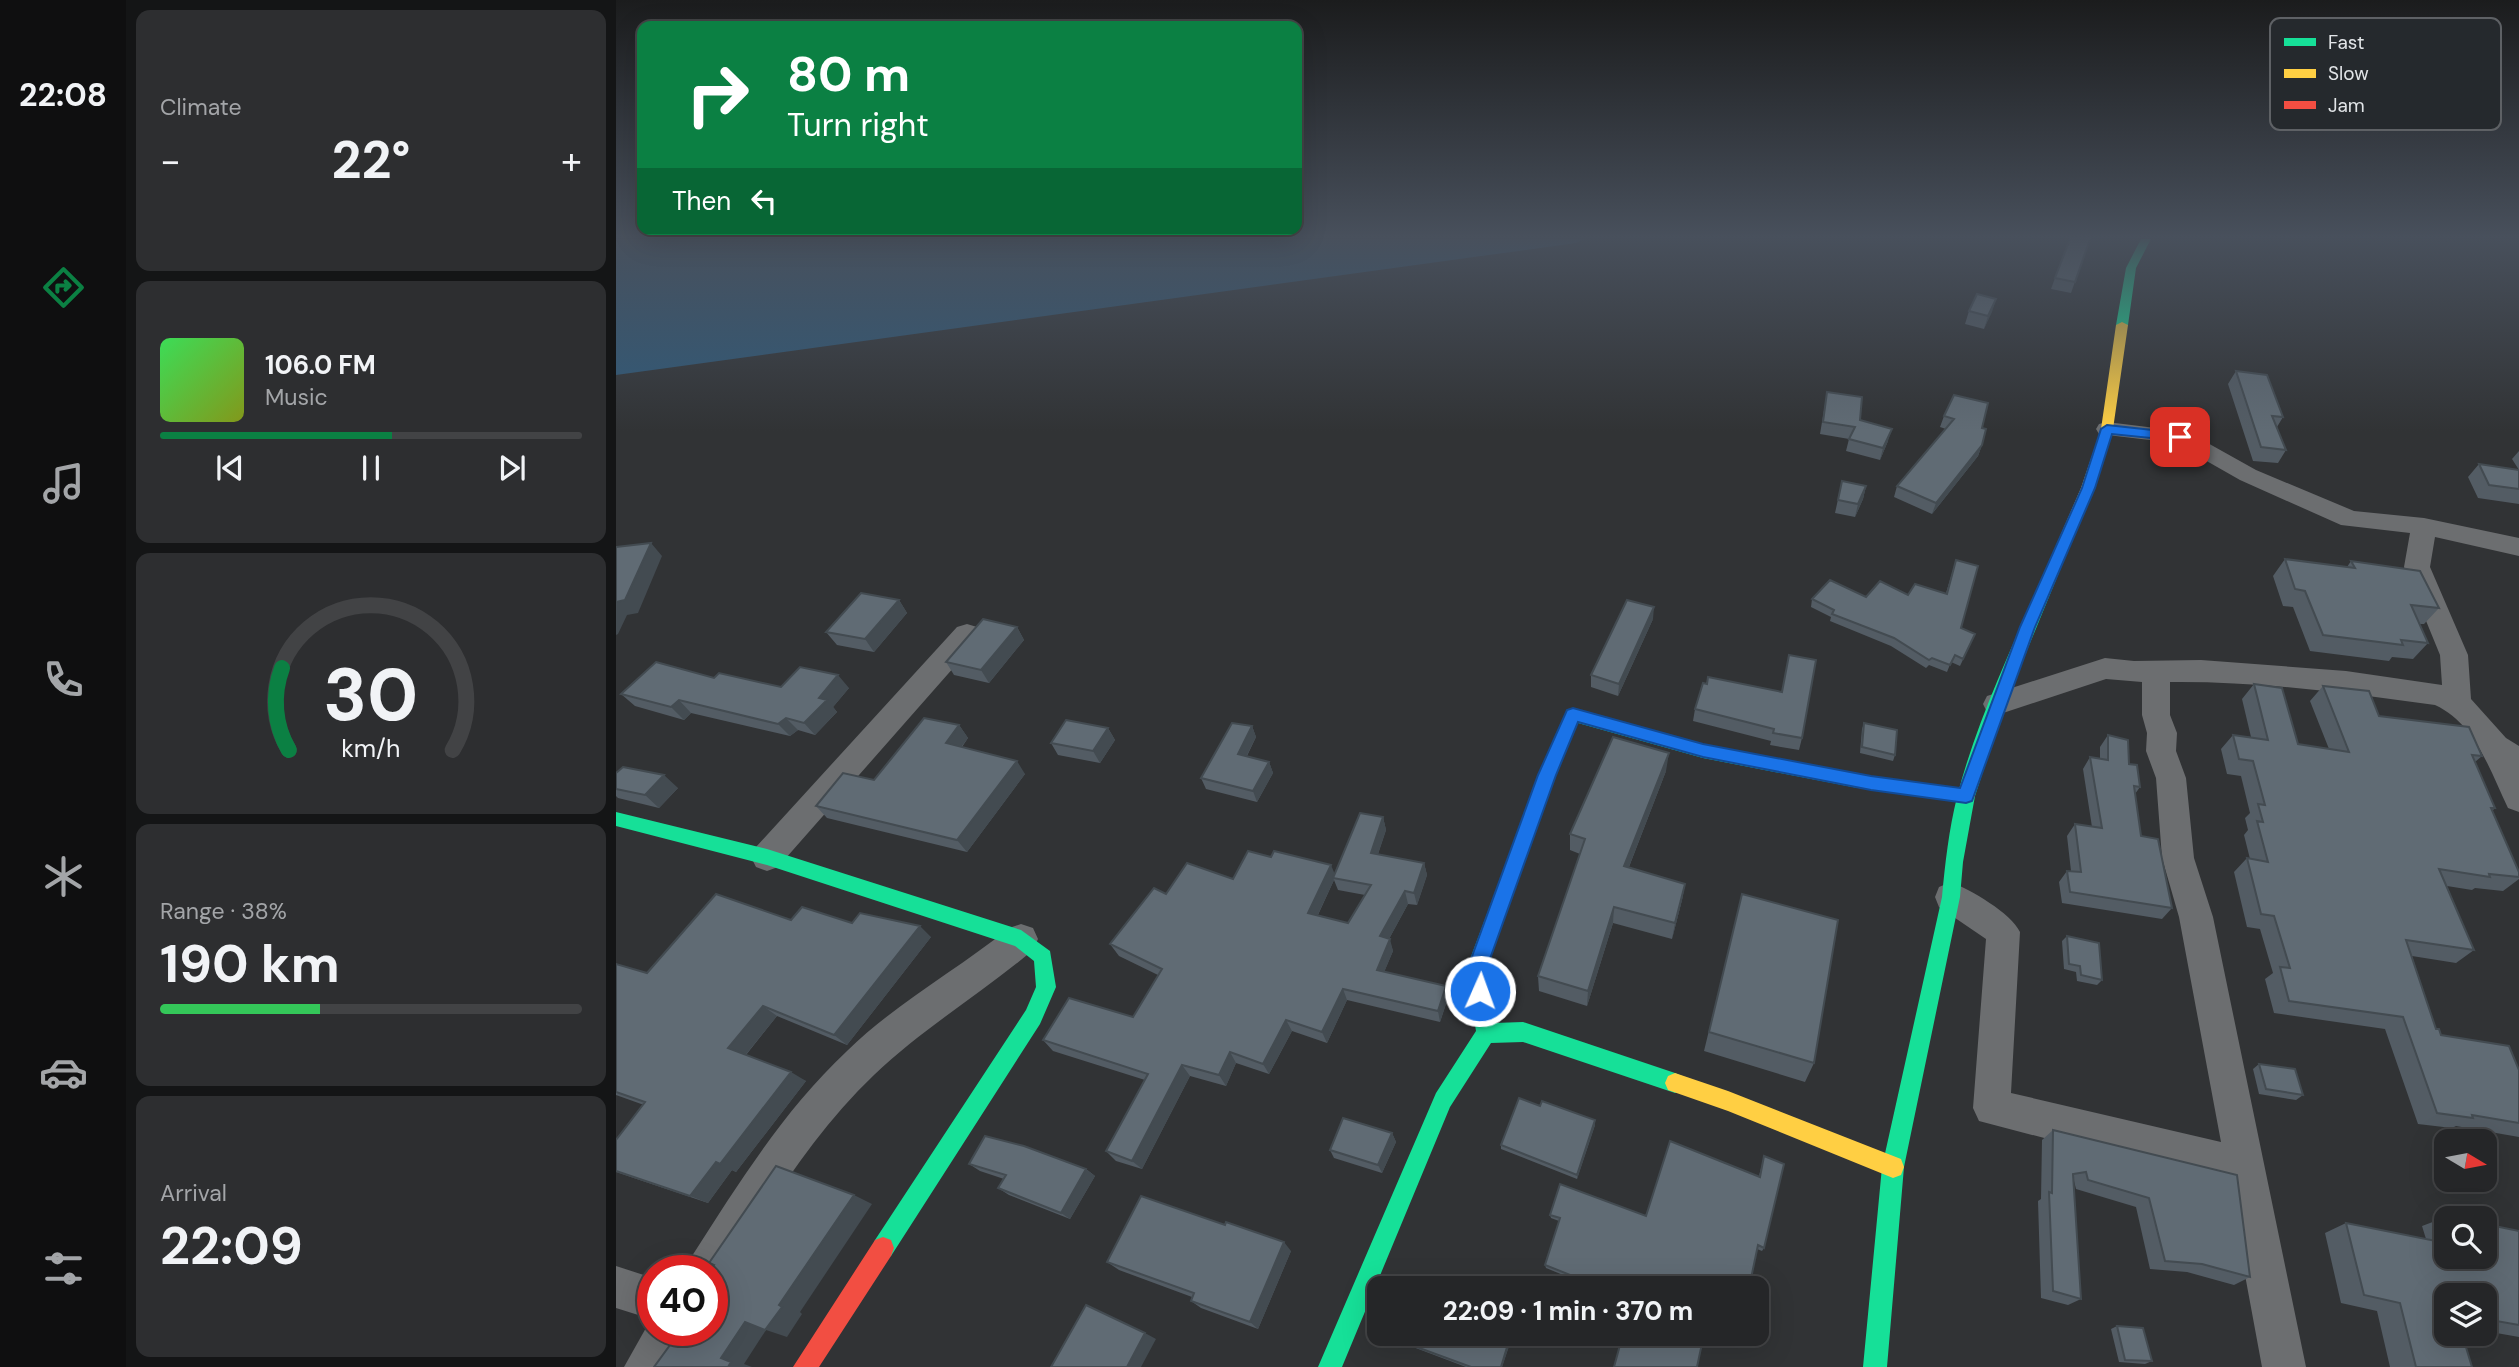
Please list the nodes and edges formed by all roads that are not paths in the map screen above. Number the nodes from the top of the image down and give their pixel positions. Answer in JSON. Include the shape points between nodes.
{"nodes":[{"id":1,"x":2126,"y":303,"type":"edge"},
{"id":2,"x":2107,"y":429,"type":"junction"},
{"id":3,"x":2424,"y":526,"type":"junction"},
{"id":4,"x":2519,"y":547,"type":"edge"},
{"id":5,"x":967,"y":634,"type":"edge"},
{"id":6,"x":2156,"y":683,"type":"junction"},
{"id":7,"x":2457,"y":703,"type":"junction"},
{"id":8,"x":1997,"y":704,"type":"junction"},
{"id":9,"x":2508,"y":754,"type":"edge"},
{"id":10,"x":1966,"y":796,"type":"junction"},
{"id":11,"x":2519,"y":799,"type":"edge"},
{"id":12,"x":616,"y":819,"type":"edge"},
{"id":13,"x":767,"y":857,"type":"junction"},
{"id":14,"x":1951,"y":897,"type":"junction"},
{"id":15,"x":1021,"y":939,"type":"junction"},
{"id":16,"x":1486,"y":1033,"type":"junction"},
{"id":17,"x":1894,"y":1167,"type":"junction"},
{"id":18,"x":2246,"y":1167,"type":"junction"},
{"id":19,"x":716,"y":1255,"type":"edge"},
{"id":20,"x":616,"y":1287,"type":"edge"},
{"id":21,"x":637,"y":1294,"type":"edge"},
{"id":22,"x":659,"y":1346,"type":"edge"},
{"id":23,"x":646,"y":1367,"type":"edge"},
{"id":24,"x":805,"y":1367,"type":"edge"},
{"id":25,"x":1331,"y":1367,"type":"edge"},
{"id":26,"x":1875,"y":1367,"type":"edge"},
{"id":27,"x":2284,"y":1367,"type":"edge"}],
"edges":[{"from":1,"to":2,"type":"street"},
{"from":2,"to":3,"type":"street","via":[[2180,437],[2248,475],[2350,519]]},
{"from":2,"to":8,"type":"street","via":[[2088,488]]},
{"from":3,"to":4,"type":"street"},
{"from":3,"to":7,"type":"street","via":[[2417,567],[2454,655]]},
{"from":5,"to":13,"type":"street"},
{"from":6,"to":7,"type":"street","via":[[2201,671],[2416,690]]},
{"from":6,"to":8,"type":"street","via":[[2105,668]]},
{"from":6,"to":18,"type":"street","via":[[2156,715],[2171,778],[2178,858],[2196,917]]},
{"from":7,"to":9,"type":"street"},
{"from":8,"to":10,"type":"street"},
{"from":9,"to":11,"type":"street"},
{"from":10,"to":14,"type":"street"},
{"from":10,"to":16,"type":"street","via":[[1703,751],[1573,715],[1476,970]]},
{"from":12,"to":13,"type":"street"},
{"from":13,"to":15,"type":"street"},
{"from":14,"to":17,"type":"street"},
{"from":14,"to":18,"type":"street","via":[[2003,932],[1992,1108]]},
{"from":15,"to":19,"type":"street","via":[[889,1037],[821,1101]]},
{"from":15,"to":24,"type":"street","via":[[1043,957],[1046,987],[1033,1017]]},
{"from":16,"to":17,"type":"street","via":[[1523,1032],[1560,1044],[1728,1101]]},
{"from":16,"to":25,"type":"street","via":[[1443,1100]]},
{"from":17,"to":26,"type":"street"},
{"from":18,"to":27,"type":"street"},
{"from":20,"to":21,"type":"street"},
{"from":22,"to":23,"type":"street"}]}
